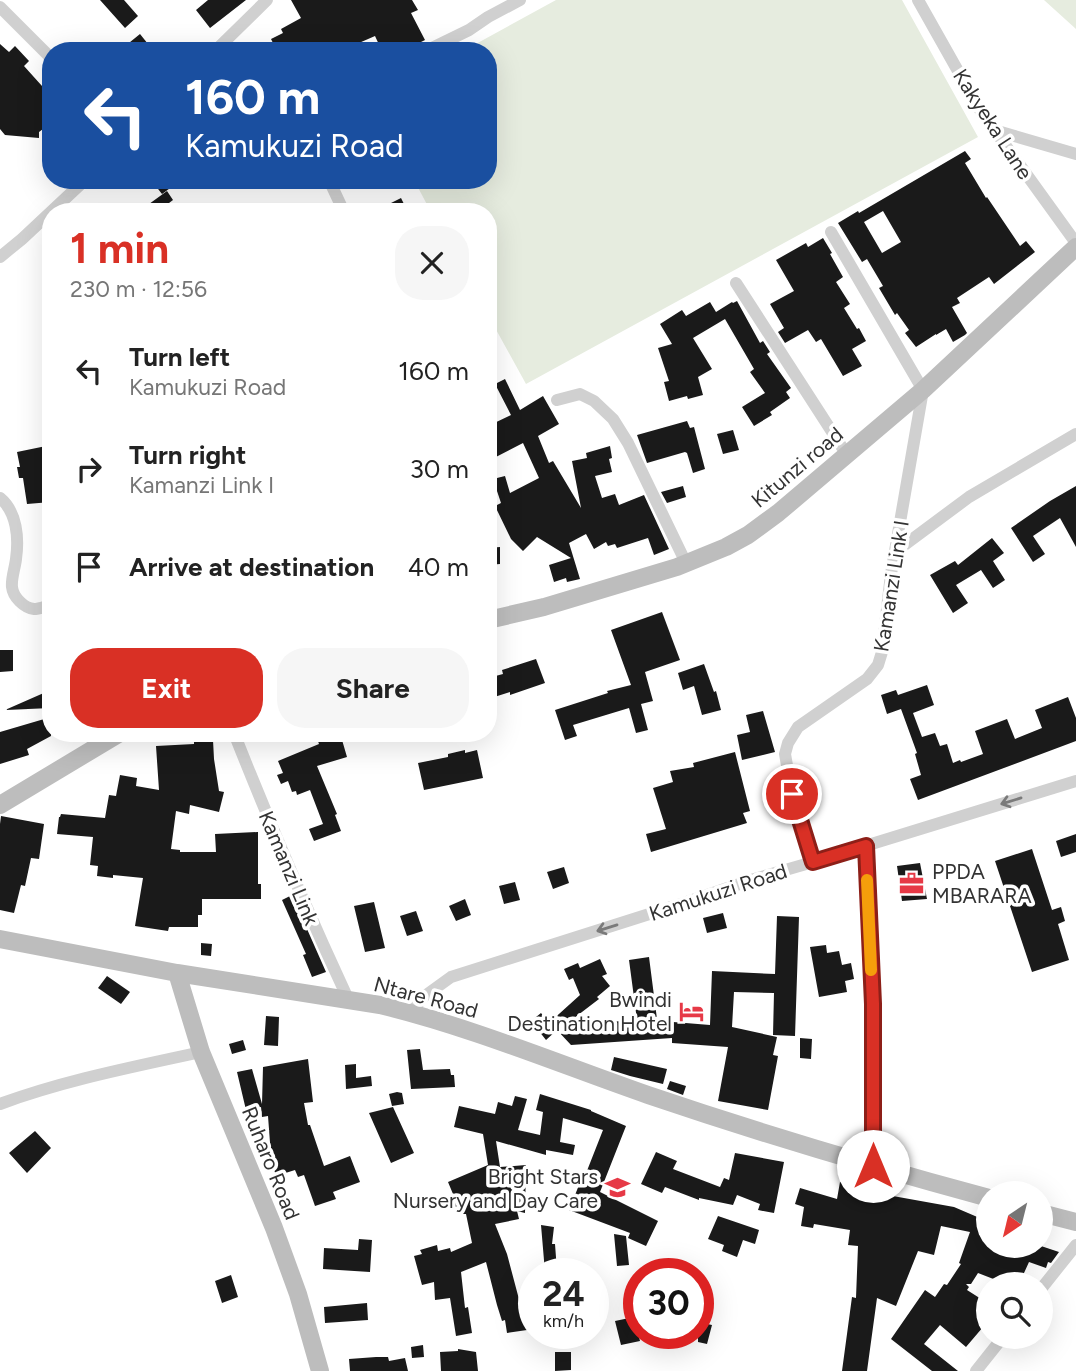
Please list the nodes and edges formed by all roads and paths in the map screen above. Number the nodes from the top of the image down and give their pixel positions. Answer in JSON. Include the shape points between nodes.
{"nodes":[{"id":1,"x":267,"y":0,"type":"edge"},
{"id":2,"x":918,"y":0,"type":"edge"},
{"id":3,"x":512,"y":2,"type":"edge"},
{"id":4,"x":0,"y":7,"type":"edge"},
{"id":5,"x":224,"y":42,"type":"edge"},
{"id":6,"x":444,"y":42,"type":"edge"},
{"id":7,"x":42,"y":49,"type":"edge"},
{"id":8,"x":994,"y":130,"type":"junction"},
{"id":9,"x":1076,"y":155,"type":"edge"},
{"id":10,"x":75,"y":189,"type":"edge"},
{"id":11,"x":60,"y":203,"type":"edge"},
{"id":12,"x":42,"y":220,"type":"edge"},
{"id":13,"x":831,"y":232,"type":"dead end"},
{"id":14,"x":1076,"y":245,"type":"edge"},
{"id":15,"x":0,"y":257,"type":"edge"},
{"id":16,"x":736,"y":283,"type":"dead end"},
{"id":17,"x":923,"y":390,"type":"junction"},
{"id":18,"x":556,"y":400,"type":"dead end"},
{"id":19,"x":1076,"y":435,"type":"edge"},
{"id":20,"x":847,"y":455,"type":"junction"},
{"id":21,"x":0,"y":498,"type":"edge"},
{"id":22,"x":895,"y":552,"type":"junction"},
{"id":23,"x":686,"y":563,"type":"junction"},
{"id":24,"x":42,"y":607,"type":"edge"},
{"id":25,"x":497,"y":618,"type":"edge"},
{"id":26,"x":105,"y":742,"type":"edge"},
{"id":27,"x":238,"y":742,"type":"edge"},
{"id":28,"x":1076,"y":781,"type":"edge"},
{"id":29,"x":0,"y":805,"type":"edge"},
{"id":30,"x":866,"y":846,"type":"junction"},
{"id":31,"x":813,"y":862,"type":"junction"},
{"id":32,"x":0,"y":939,"type":"edge"},
{"id":33,"x":177,"y":973,"type":"junction"},
{"id":34,"x":349,"y":1001,"type":"junction"},
{"id":35,"x":412,"y":1013,"type":"junction"},
{"id":36,"x":201,"y":1052,"type":"junction"},
{"id":37,"x":0,"y":1104,"type":"edge"},
{"id":38,"x":873,"y":1166,"type":"junction"},
{"id":39,"x":976,"y":1194,"type":"edge"},
{"id":40,"x":1054,"y":1216,"type":"edge"},
{"id":41,"x":1076,"y":1222,"type":"edge"},
{"id":42,"x":1076,"y":1245,"type":"edge"},
{"id":43,"x":1053,"y":1274,"type":"edge"},
{"id":44,"x":993,"y":1349,"type":"edge"},
{"id":45,"x":320,"y":1371,"type":"edge"},
{"id":46,"x":976,"y":1371,"type":"edge"}],
"edges":[{"from":1,"to":5,"type":"street"},
{"from":2,"to":8,"type":"street","name":"Kakyeka Lane"},
{"from":3,"to":6,"type":"street"},
{"from":4,"to":7,"type":"street"},
{"from":8,"to":9,"type":"street"},
{"from":8,"to":14,"type":"street","name":"Kakyeka Lane"},
{"from":10,"to":11,"type":"street"},
{"from":12,"to":15,"type":"street"},
{"from":13,"to":17,"type":"street"},
{"from":14,"to":17,"type":"street","name":"Kitunzi road"},
{"from":16,"to":20,"type":"street"},
{"from":17,"to":20,"type":"street","name":"Kitunzi road"},
{"from":17,"to":22,"type":"street","name":"Kamanzi Link I"},
{"from":18,"to":23,"type":"street","via":[[580,394],[613,419]]},
{"from":19,"to":22,"type":"street","via":[[969,498]]},
{"from":20,"to":23,"type":"street","name":"Kitunzi road","via":[[748,535]]},
{"from":21,"to":24,"type":"street","via":[[12,511],[16,529],[12,587],[16,599],[34,609]]},
{"from":22,"to":31,"type":"street","name":"Kamanzi Link I","via":[[878,665],[867,679],[798,727],[785,754]]},
{"from":23,"to":25,"type":"street","name":"Kitunzi road"},
{"from":26,"to":29,"type":"street"},
{"from":27,"to":34,"type":"street","name":"Kamanzi Link"},
{"from":28,"to":30,"type":"street","name":"Kamukuzi Road","one_way":true},
{"from":30,"to":31,"type":"street","name":"Kamukuzi Road"},
{"from":30,"to":38,"type":"street","via":[[873,1004]]},
{"from":31,"to":35,"type":"street","name":"Kamukuzi Road","one_way":true,"via":[[452,977],[422,998]]},
{"from":32,"to":33,"type":"street","name":"Ntare Road"},
{"from":33,"to":34,"type":"street","name":"Ntare Road"},
{"from":33,"to":36,"type":"street","name":"Ruharo Road"},
{"from":34,"to":35,"type":"street","name":"Ntare Road"},
{"from":35,"to":38,"type":"street","name":"Ntare Road","via":[[711,1116]]},
{"from":36,"to":37,"type":"street"},
{"from":36,"to":45,"type":"street","name":"Ruharo Road","via":[[274,1228]]},
{"from":38,"to":39,"type":"street","name":"Ntare Road"},
{"from":40,"to":41,"type":"street"},
{"from":42,"to":43,"type":"street"},
{"from":44,"to":46,"type":"street"}]}
